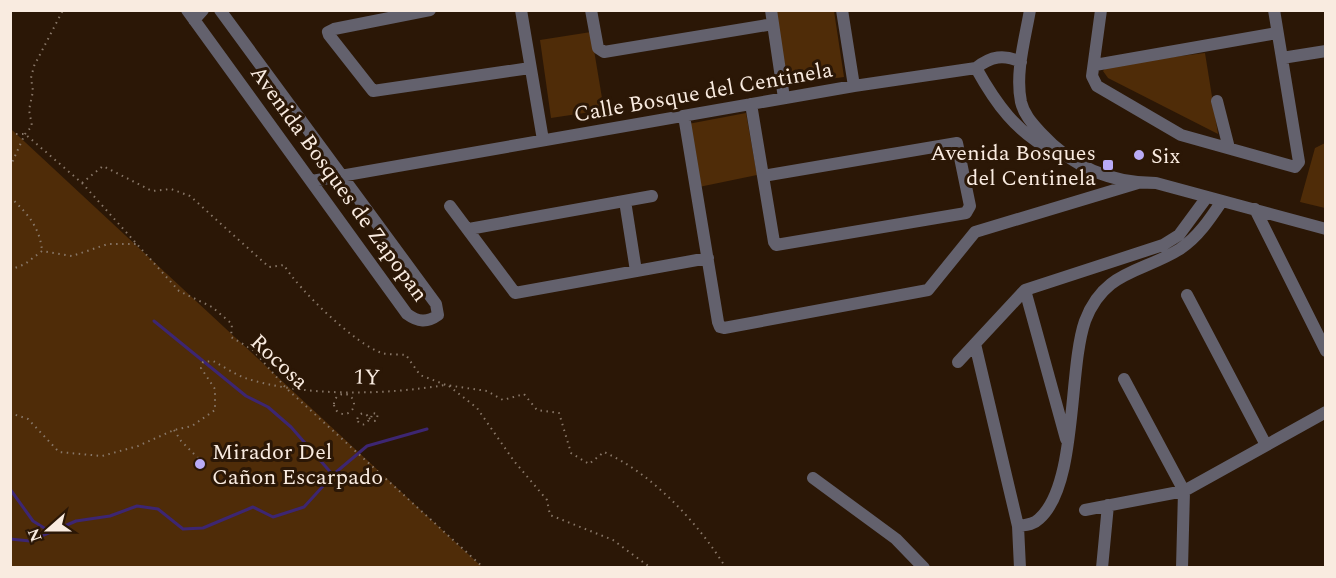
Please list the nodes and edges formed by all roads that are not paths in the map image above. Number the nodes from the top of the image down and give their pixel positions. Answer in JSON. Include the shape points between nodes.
{"nodes":[{"id":1,"x":203,"y":10,"type":"edge"},
{"id":2,"x":220,"y":10,"type":"edge"},
{"id":3,"x":430,"y":10,"type":"edge"},
{"id":4,"x":521,"y":10,"type":"edge"},
{"id":5,"x":591,"y":10,"type":"edge"},
{"id":6,"x":771,"y":10,"type":"edge"},
{"id":7,"x":842,"y":10,"type":"edge"},
{"id":8,"x":1030,"y":10,"type":"edge"},
{"id":9,"x":1101,"y":10,"type":"edge"},
{"id":10,"x":1274,"y":10,"type":"edge"},
{"id":11,"x":191,"y":15,"type":"edge"},
{"id":12,"x":773,"y":24,"type":"junction"},
{"id":13,"x":1277,"y":33,"type":"junction"},
{"id":14,"x":1326,"y":51,"type":"edge"},
{"id":15,"x":1282,"y":58,"type":"junction"},
{"id":16,"x":1021,"y":62,"type":"junction"},
{"id":17,"x":1095,"y":65,"type":"junction"},
{"id":18,"x":530,"y":68,"type":"junction"},
{"id":19,"x":976,"y":68,"type":"junction"},
{"id":20,"x":854,"y":86,"type":"junction"},
{"id":21,"x":784,"y":98,"type":"junction"},
{"id":22,"x":1217,"y":101,"type":"dead end"},
{"id":23,"x":751,"y":104,"type":"junction"},
{"id":24,"x":1022,"y":104,"type":"junction"},
{"id":25,"x":1005,"y":114,"type":"junction"},
{"id":26,"x":684,"y":116,"type":"junction"},
{"id":27,"x":543,"y":140,"type":"junction"},
{"id":28,"x":1229,"y":148,"type":"junction"},
{"id":29,"x":1065,"y":156,"type":"junction"},
{"id":30,"x":1090,"y":170,"type":"junction"},
{"id":31,"x":342,"y":175,"type":"junction"},
{"id":32,"x":764,"y":176,"type":"junction"},
{"id":33,"x":312,"y":180,"type":"junction"},
{"id":34,"x":1138,"y":183,"type":"junction"},
{"id":35,"x":652,"y":196,"type":"dead end"},
{"id":36,"x":1088,"y":196,"type":"junction"},
{"id":37,"x":1207,"y":197,"type":"junction"},
{"id":38,"x":625,"y":201,"type":"junction"},
{"id":39,"x":1222,"y":201,"type":"junction"},
{"id":40,"x":450,"y":206,"type":"dead end"},
{"id":41,"x":1256,"y":209,"type":"junction"},
{"id":42,"x":469,"y":229,"type":"junction"},
{"id":43,"x":1326,"y":229,"type":"edge"},
{"id":44,"x":708,"y":258,"type":"junction"},
{"id":45,"x":1117,"y":260,"type":"junction"},
{"id":46,"x":636,"y":271,"type":"junction"},
{"id":47,"x":1122,"y":275,"type":"junction"},
{"id":48,"x":1025,"y":290,"type":"junction"},
{"id":49,"x":1187,"y":295,"type":"dead end"},
{"id":50,"x":975,"y":344,"type":"junction"},
{"id":51,"x":1326,"y":351,"type":"edge"},
{"id":52,"x":958,"y":362,"type":"dead end"},
{"id":53,"x":1124,"y":379,"type":"dead end"},
{"id":54,"x":1326,"y":412,"type":"edge"},
{"id":55,"x":1266,"y":445,"type":"junction"},
{"id":56,"x":1068,"y":447,"type":"junction"},
{"id":57,"x":813,"y":478,"type":"dead end"},
{"id":58,"x":1184,"y":490,"type":"junction"},
{"id":59,"x":1108,"y":505,"type":"junction"},
{"id":60,"x":1085,"y":510,"type":"dead end"},
{"id":61,"x":1017,"y":526,"type":"junction"},
{"id":62,"x":924,"y":567,"type":"edge"},
{"id":63,"x":1020,"y":567,"type":"edge"},
{"id":64,"x":1102,"y":567,"type":"edge"},
{"id":65,"x":1182,"y":567,"type":"edge"}],
"edges":[{"from":1,"to":11,"type":"street","name":"Avenida Bosques de Zapopan"},
{"from":2,"to":31,"type":"street","name":"Avenida Bosques de Zapopan"},
{"from":3,"to":18,"type":"street","via":[[328,32],[373,91]]},
{"from":4,"to":18,"type":"street"},
{"from":5,"to":12,"type":"street","via":[[600,52]]},
{"from":6,"to":12,"type":"street"},
{"from":7,"to":20,"type":"street"},
{"from":8,"to":16,"type":"street"},
{"from":9,"to":17,"type":"street"},
{"from":10,"to":13,"type":"street"},
{"from":11,"to":33,"type":"street","name":"Avenida Bosques de Zapopan"},
{"from":12,"to":21,"type":"street"},
{"from":13,"to":15,"type":"street"},
{"from":13,"to":17,"type":"street"},
{"from":14,"to":15,"type":"street"},
{"from":15,"to":28,"type":"street","via":[[1298,165]]},
{"from":16,"to":19,"type":"street","name":"Calle Bosque del Centinela","via":[[997,57]]},
{"from":16,"to":24,"type":"street"},
{"from":17,"to":28,"type":"street","via":[[1092,76],[1097,86],[1181,135]]},
{"from":18,"to":27,"type":"street"},
{"from":19,"to":20,"type":"street","name":"Calle Bosque del Centinela"},
{"from":19,"to":25,"type":"street"},
{"from":20,"to":21,"type":"street","name":"Calle Bosque del Centinela"},
{"from":21,"to":23,"type":"street","name":"Calle Bosque del Centinela"},
{"from":22,"to":28,"type":"street"},
{"from":23,"to":26,"type":"street","name":"Calle Bosque del Centinela"},
{"from":23,"to":32,"type":"street"},
{"from":24,"to":25,"type":"street"},
{"from":24,"to":29,"type":"street","via":[[1030,120]]},
{"from":25,"to":29,"type":"street","via":[[1038,142]]},
{"from":26,"to":27,"type":"street","name":"Calle Bosque del Centinela"},
{"from":26,"to":44,"type":"street"},
{"from":27,"to":31,"type":"street","name":"Calle Bosque del Centinela"},
{"from":29,"to":30,"type":"street"},
{"from":30,"to":34,"type":"street"},
{"from":30,"to":36,"type":"street"},
{"from":31,"to":33,"type":"street","name":"Calle Bosque del Centinela"},
{"from":31,"to":33,"type":"street","name":"Avenida Bosques de Zapopan","via":[[436,304],[438,315],[432,319],[423,321],[407,314]]},
{"from":32,"to":32,"type":"street","via":[[957,143],[969,211],[780,246],[774,242]]},
{"from":34,"to":36,"type":"street"},
{"from":34,"to":37,"type":"street","via":[[1156,183]]},
{"from":35,"to":38,"type":"street"},
{"from":36,"to":44,"type":"street","via":[[975,232],[928,290],[724,328],[718,322]]},
{"from":37,"to":39,"type":"street"},
{"from":37,"to":45,"type":"street","via":[[1179,235],[1163,245]]},
{"from":38,"to":42,"type":"street"},
{"from":38,"to":46,"type":"street"},
{"from":39,"to":41,"type":"street"},
{"from":39,"to":47,"type":"street","via":[[1180,249]]},
{"from":40,"to":42,"type":"street"},
{"from":41,"to":43,"type":"street"},
{"from":41,"to":51,"type":"street"},
{"from":42,"to":46,"type":"street","via":[[515,293]]},
{"from":44,"to":46,"type":"street"},
{"from":45,"to":47,"type":"street"},
{"from":45,"to":48,"type":"street"},
{"from":47,"to":56,"type":"street","via":[[1093,305],[1080,339]]},
{"from":48,"to":50,"type":"street"},
{"from":48,"to":56,"type":"street"},
{"from":49,"to":55,"type":"street"},
{"from":50,"to":52,"type":"street"},
{"from":50,"to":61,"type":"street"},
{"from":53,"to":58,"type":"street"},
{"from":54,"to":55,"type":"street"},
{"from":55,"to":58,"type":"street"},
{"from":56,"to":61,"type":"street","via":[[1055,490],[1040,519]]},
{"from":57,"to":62,"type":"street","via":[[896,539]]},
{"from":58,"to":59,"type":"street"},
{"from":58,"to":65,"type":"street"},
{"from":59,"to":60,"type":"street"},
{"from":59,"to":64,"type":"street"},
{"from":61,"to":63,"type":"street"}]}
